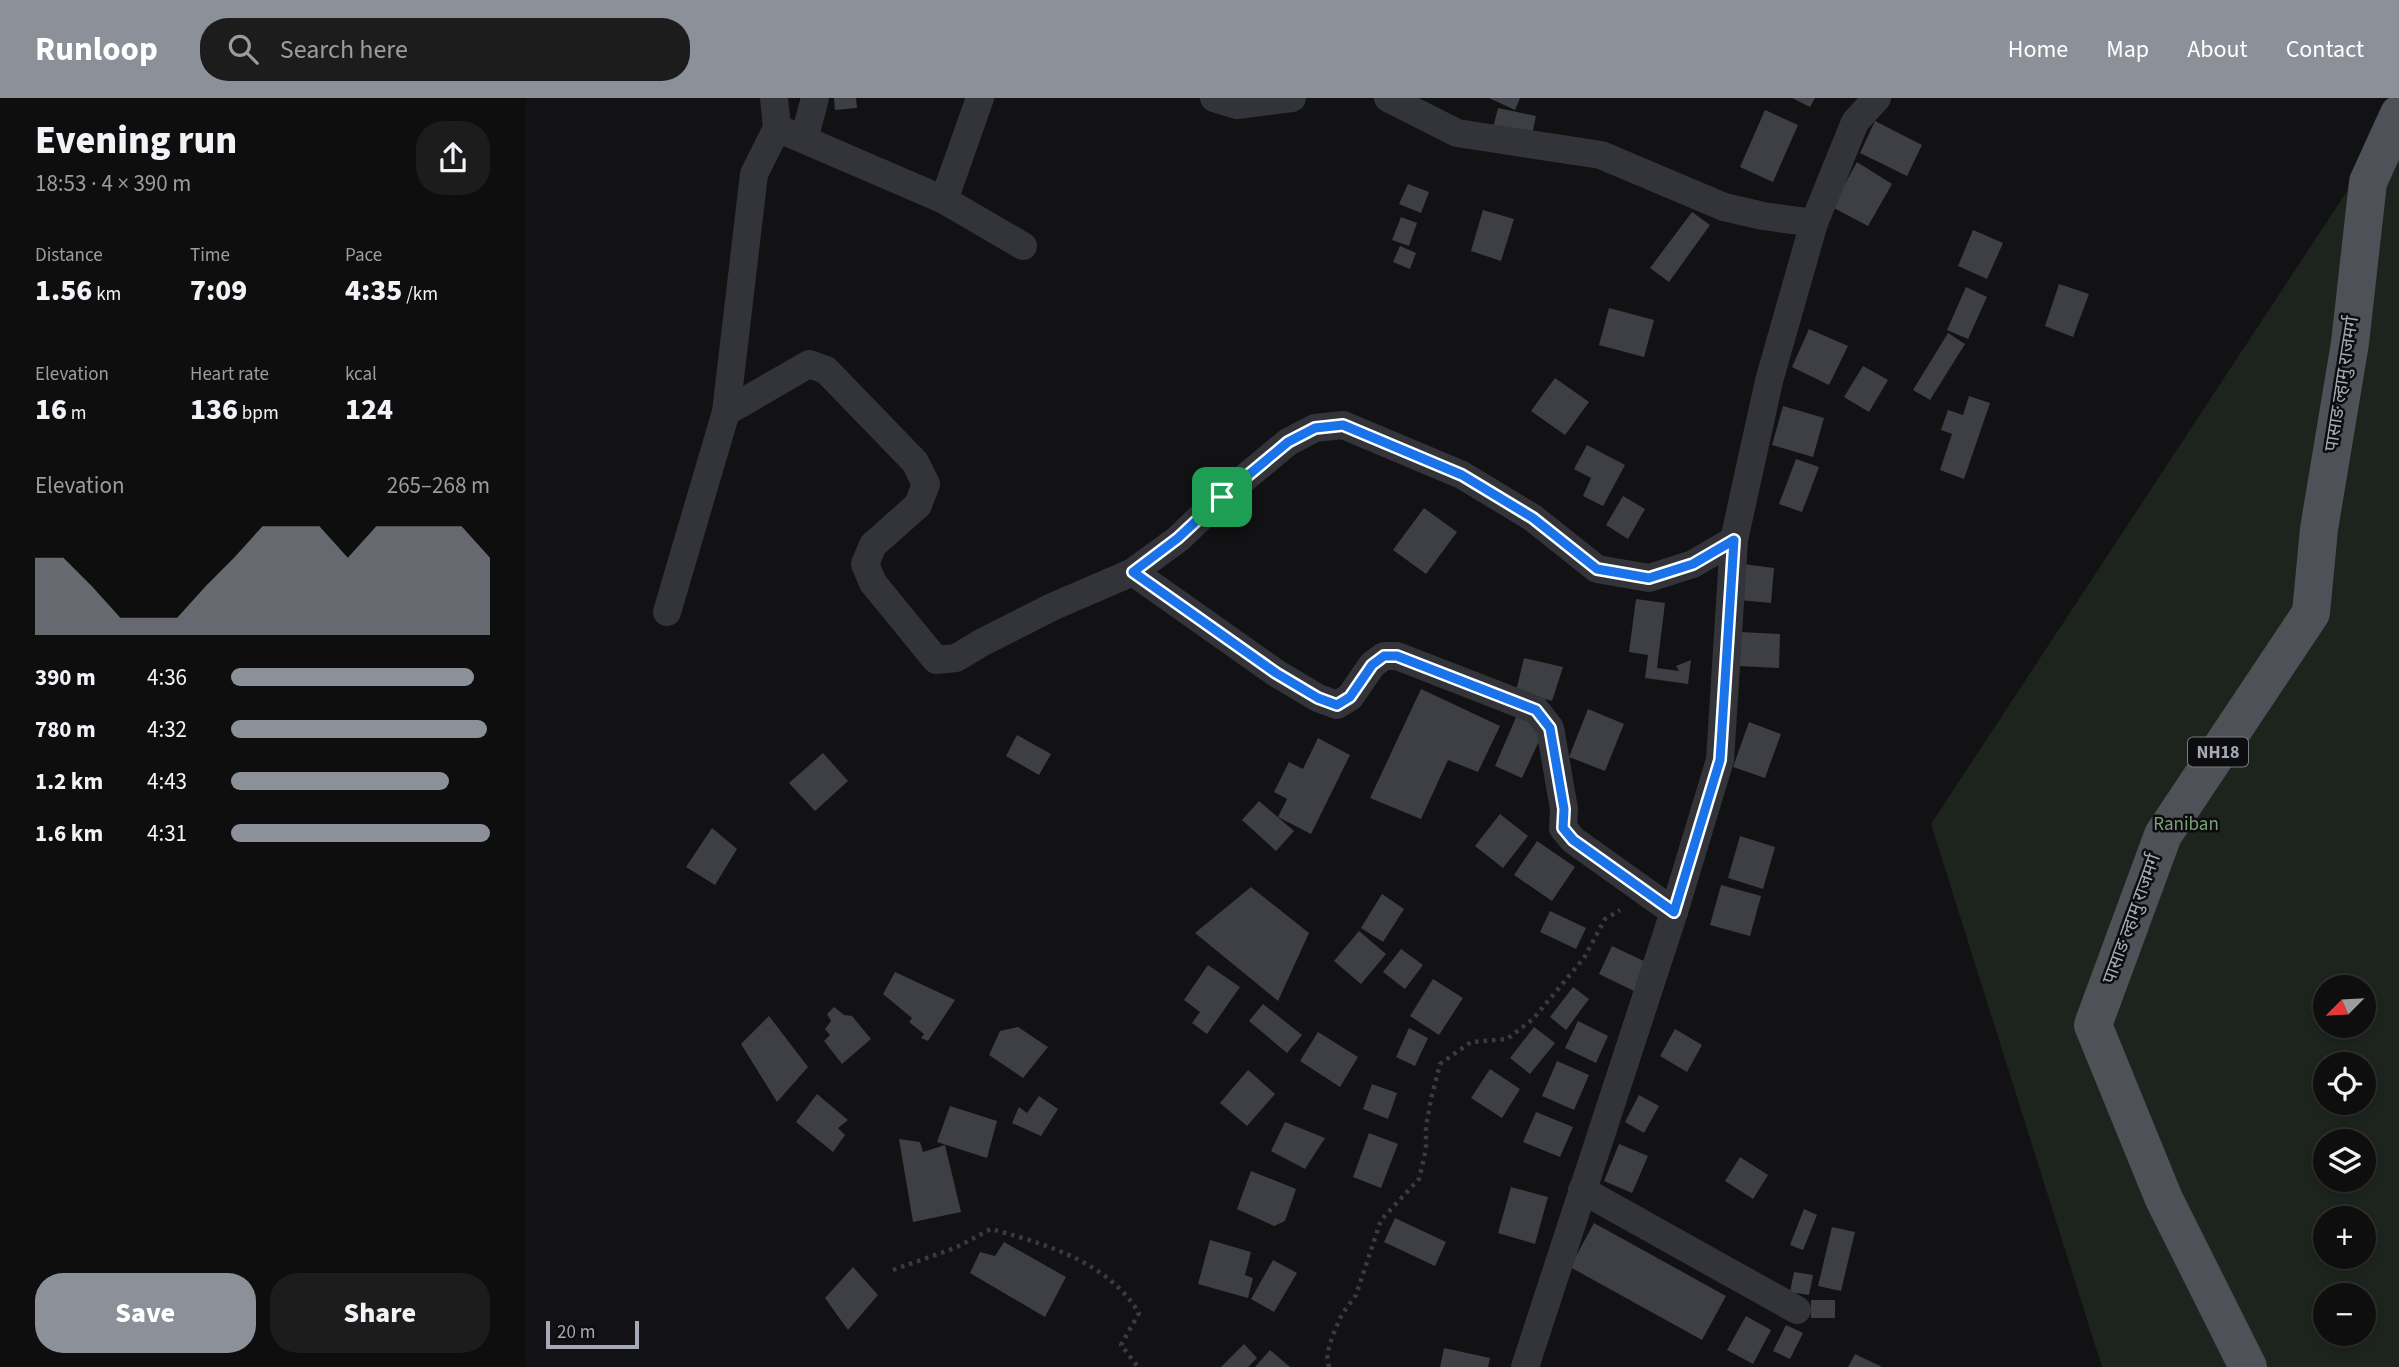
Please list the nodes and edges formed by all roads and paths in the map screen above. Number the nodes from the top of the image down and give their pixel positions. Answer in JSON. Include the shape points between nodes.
{"nodes":[{"id":1,"x":774,"y":98,"type":"edge"},
{"id":2,"x":815,"y":98,"type":"edge"},
{"id":3,"x":980,"y":98,"type":"edge"},
{"id":4,"x":1214,"y":98,"type":"edge"},
{"id":5,"x":1292,"y":98,"type":"edge"},
{"id":6,"x":1388,"y":98,"type":"edge"},
{"id":7,"x":1877,"y":98,"type":"edge"},
{"id":8,"x":2399,"y":114,"type":"edge"},
{"id":9,"x":778,"y":128,"type":"junction"},
{"id":10,"x":804,"y":139,"type":"junction"},
{"id":11,"x":944,"y":200,"type":"junction"},
{"id":12,"x":1814,"y":223,"type":"junction"},
{"id":13,"x":1023,"y":247,"type":"dead end"},
{"id":14,"x":726,"y":412,"type":"junction"},
{"id":15,"x":1734,"y":540,"type":"junction"},
{"id":16,"x":1133,"y":572,"type":"junction"},
{"id":17,"x":667,"y":612,"type":"dead end"},
{"id":18,"x":1648,"y":893,"type":"junction"},
{"id":19,"x":1674,"y":912,"type":"junction"},
{"id":20,"x":1581,"y":1190,"type":"junction"},
{"id":21,"x":893,"y":1270,"type":"dead end"},
{"id":22,"x":1797,"y":1310,"type":"dead end"},
{"id":23,"x":1138,"y":1367,"type":"edge"},
{"id":24,"x":1329,"y":1367,"type":"edge"},
{"id":25,"x":1525,"y":1367,"type":"edge"},
{"id":26,"x":2248,"y":1367,"type":"edge"}],
"edges":[{"from":1,"to":9,"type":"street"},
{"from":2,"to":10,"type":"street"},
{"from":3,"to":11,"type":"street"},
{"from":4,"to":5,"type":"street","via":[[1237,105]]},
{"from":6,"to":12,"type":"street","via":[[1457,132],[1601,155],[1724,207]]},
{"from":7,"to":12,"type":"street","via":[[1855,122]]},
{"from":8,"to":26,"type":"main road","name":"पासाङ ल्हामु राजमर्ग","number":"NH18","via":[[2368,181],[2311,613],[2163,835],[2093,1025],[2164,1199]]},
{"from":9,"to":10,"type":"street"},
{"from":9,"to":14,"type":"street","via":[[754,174]]},
{"from":10,"to":11,"type":"street"},
{"from":11,"to":13,"type":"street"},
{"from":12,"to":15,"type":"street","via":[[1769,382]]},
{"from":14,"to":16,"type":"street","via":[[809,364],[826,369],[915,462],[926,484],[918,505],[873,545],[865,564],[873,583],[936,660],[957,658],[1052,607]]},
{"from":14,"to":17,"type":"street"},
{"from":15,"to":16,"type":"street","via":[[1693,564],[1649,578],[1597,569],[1533,518],[1462,475],[1343,425],[1315,428],[1288,442]]},
{"from":15,"to":19,"type":"street","via":[[1720,760]]},
{"from":16,"to":18,"type":"street","via":[[1276,673],[1337,705],[1350,697],[1372,665],[1384,656],[1397,656],[1536,710],[1550,728],[1563,828]]},
{"from":18,"to":19,"type":"street"},
{"from":18,"to":24,"type":"path","via":[[1605,919],[1584,958],[1533,1018],[1507,1039],[1471,1042],[1440,1064],[1419,1179],[1381,1220],[1356,1296],[1332,1337]]},
{"from":19,"to":20,"type":"street"},
{"from":20,"to":22,"type":"street"},
{"from":20,"to":25,"type":"street"},
{"from":21,"to":23,"type":"path","via":[[991,1229],[1085,1262],[1129,1296],[1139,1313],[1121,1345]]}]}
